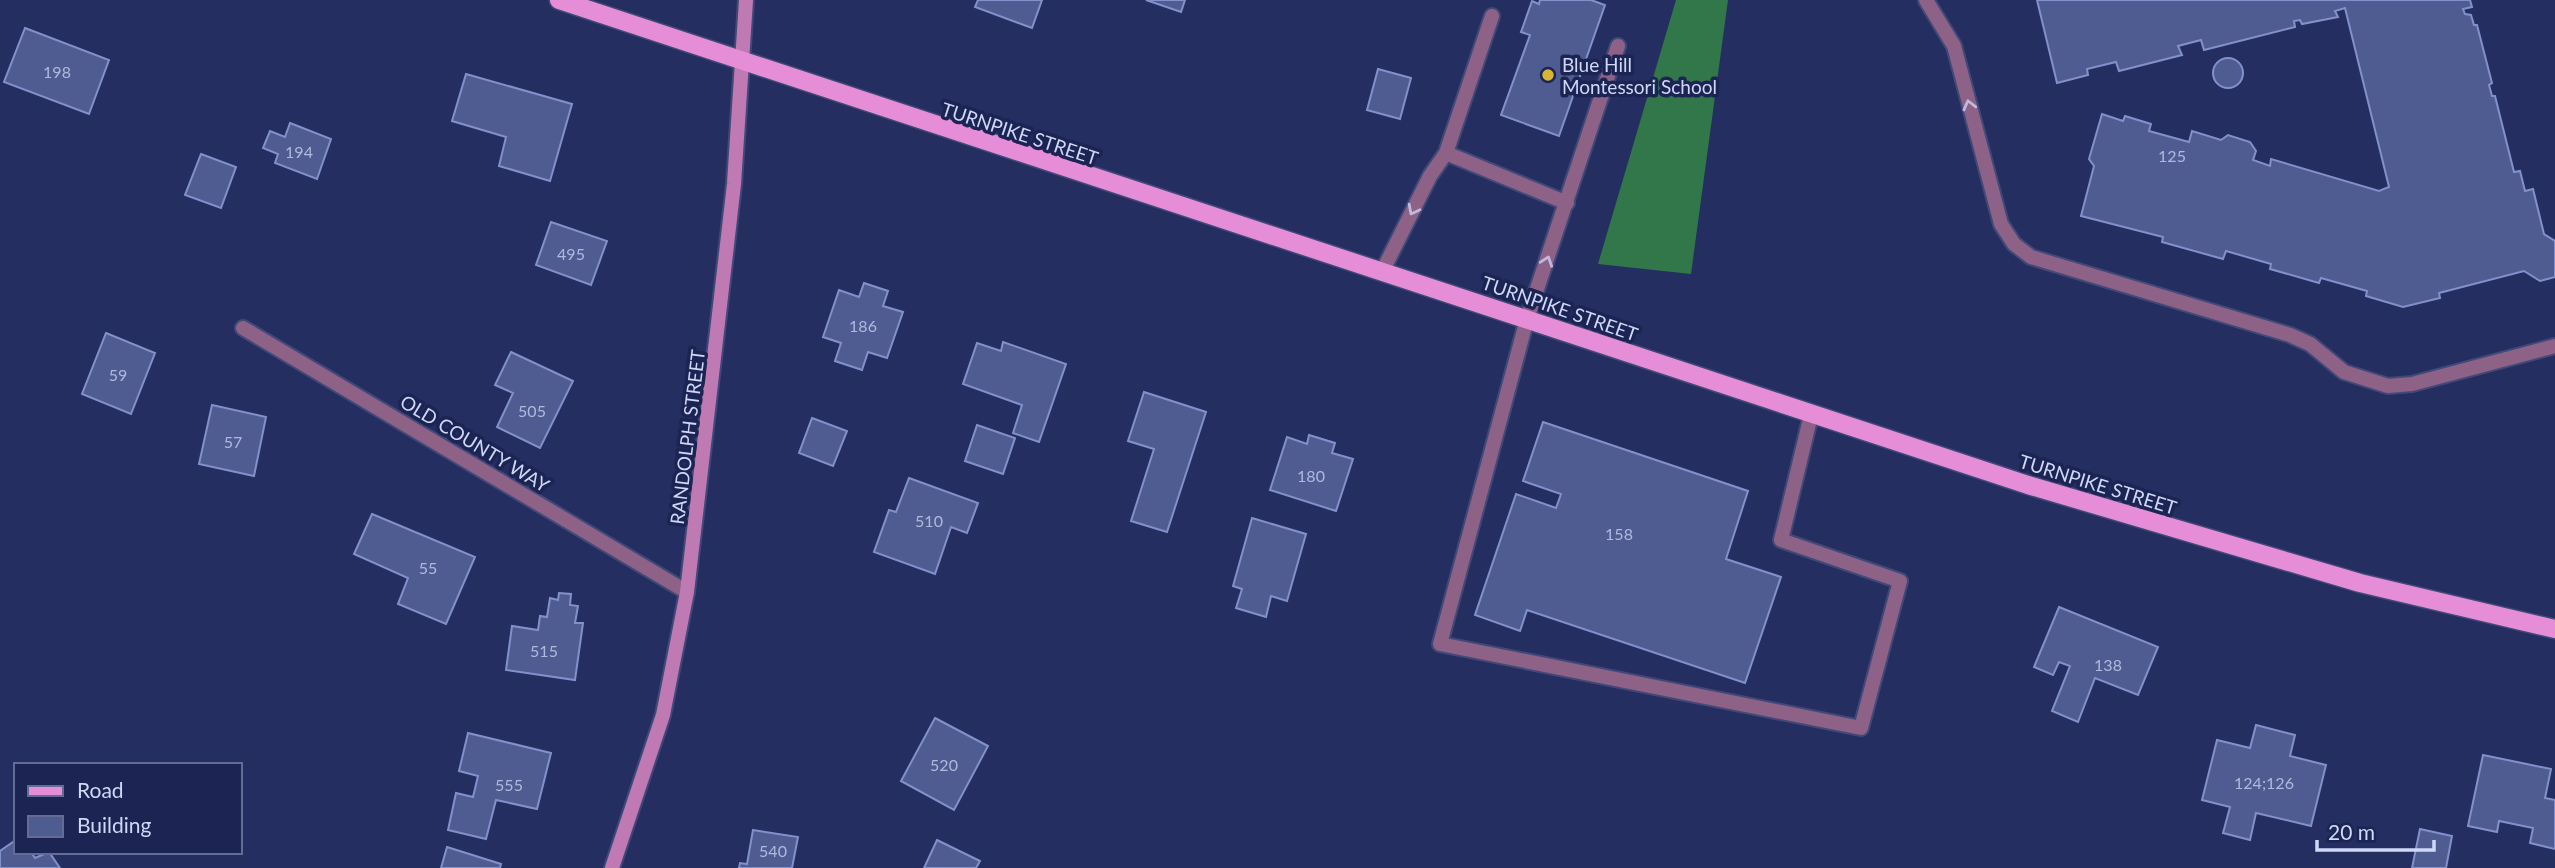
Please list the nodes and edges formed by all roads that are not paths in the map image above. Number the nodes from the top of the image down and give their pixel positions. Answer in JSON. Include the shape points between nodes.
{"nodes":[{"id":1,"x":559,"y":0,"type":"edge"},
{"id":2,"x":746,"y":0,"type":"edge"},
{"id":3,"x":1926,"y":0,"type":"edge"},
{"id":4,"x":1492,"y":16,"type":"dead end"},
{"id":5,"x":1618,"y":46,"type":"dead end"},
{"id":6,"x":744,"y":63,"type":"junction"},
{"id":7,"x":1446,"y":153,"type":"junction"},
{"id":8,"x":1567,"y":203,"type":"junction"},
{"id":9,"x":1383,"y":270,"type":"junction"},
{"id":10,"x":1527,"y":319,"type":"junction"},
{"id":11,"x":243,"y":328,"type":"dead end"},
{"id":12,"x":2555,"y":346,"type":"edge"},
{"id":13,"x":1811,"y":415,"type":"junction"},
{"id":14,"x":687,"y":592,"type":"junction"},
{"id":15,"x":2555,"y":629,"type":"edge"},
{"id":16,"x":612,"y":868,"type":"edge"}],
"edges":[{"from":1,"to":6,"type":"main road","name":"TURNPIKE STREET"},
{"from":2,"to":6,"type":"main road","name":"RANDOLPH STREET"},
{"from":12,"to":3,"type":"street","one_way":true,"via":[[2400,386],[2368,381],[2344,372],[2310,344],[2290,335],[2031,257],[2006,234],[1985,172],[1951,37]]},
{"from":4,"to":7,"type":"street"},
{"from":5,"to":8,"type":"street"},
{"from":6,"to":9,"type":"main road","name":"TURNPIKE STREET","via":[[1201,215]]},
{"from":6,"to":14,"type":"main road","name":"RANDOLPH STREET","via":[[733,198]]},
{"from":7,"to":8,"type":"street"},
{"from":7,"to":9,"type":"street","one_way":true},
{"from":10,"to":8,"type":"street","one_way":true},
{"from":9,"to":10,"type":"main road","name":"TURNPIKE STREET"},
{"from":10,"to":13,"type":"main road","name":"TURNPIKE STREET"},
{"from":10,"to":13,"type":"street","via":[[1440,644],[1861,728],[1900,581],[1781,540]]},
{"from":11,"to":14,"type":"street","name":"OLD COUNTY WAY"},
{"from":13,"to":15,"type":"main road","name":"TURNPIKE STREET","via":[[2360,583]]},
{"from":14,"to":16,"type":"main road","name":"RANDOLPH STREET","via":[[663,715]]}]}
